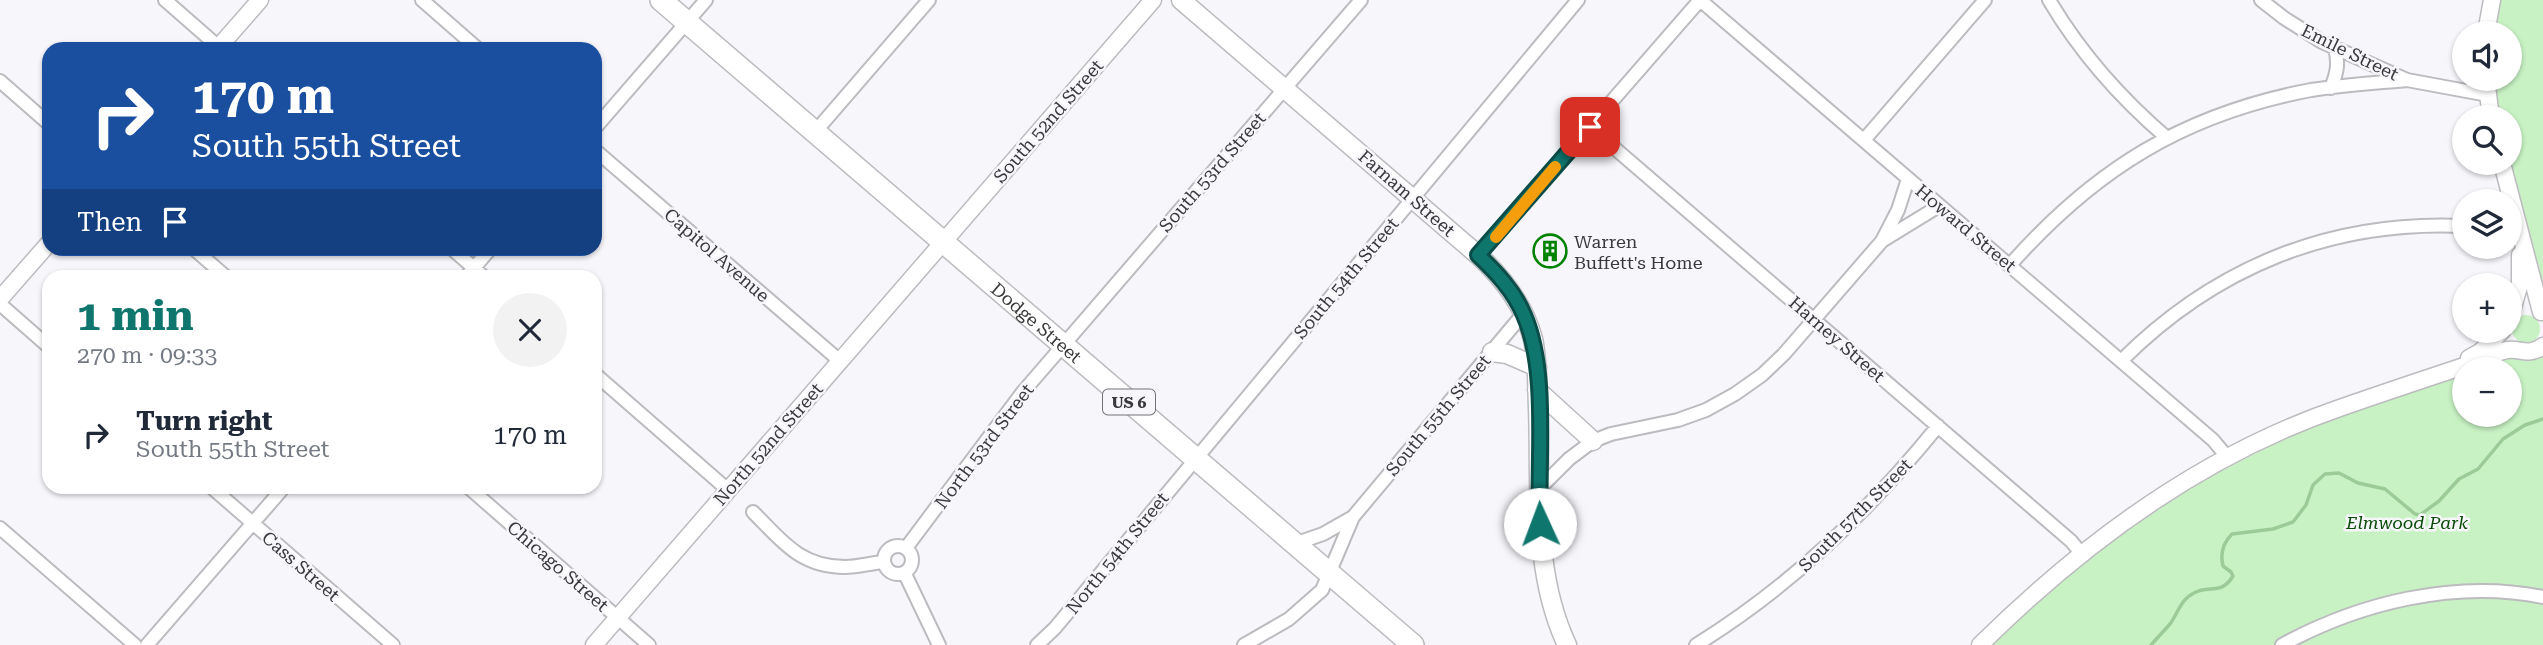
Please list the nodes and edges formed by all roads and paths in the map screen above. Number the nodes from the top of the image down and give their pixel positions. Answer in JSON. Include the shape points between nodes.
{"nodes":[{"id":1,"x":165,"y":0,"type":"edge"},
{"id":2,"x":260,"y":0,"type":"edge"},
{"id":3,"x":422,"y":0,"type":"edge"},
{"id":4,"x":661,"y":0,"type":"edge"},
{"id":5,"x":706,"y":0,"type":"edge"},
{"id":6,"x":929,"y":0,"type":"edge"},
{"id":7,"x":1153,"y":0,"type":"edge"},
{"id":8,"x":1181,"y":0,"type":"edge"},
{"id":9,"x":1361,"y":0,"type":"edge"},
{"id":10,"x":1578,"y":0,"type":"edge"},
{"id":11,"x":1700,"y":0,"type":"edge"},
{"id":12,"x":1985,"y":0,"type":"edge"},
{"id":13,"x":2049,"y":0,"type":"edge"},
{"id":14,"x":2260,"y":0,"type":"edge"},
{"id":15,"x":2491,"y":0,"type":"edge"},
{"id":16,"x":2488,"y":21,"type":"edge"},
{"id":17,"x":687,"y":22,"type":"junction"},
{"id":18,"x":212,"y":42,"type":"edge"},
{"id":19,"x":224,"y":42,"type":"edge"},
{"id":20,"x":470,"y":42,"type":"edge"},
{"id":21,"x":2335,"y":48,"type":"junction"},
{"id":22,"x":2407,"y":80,"type":"junction"},
{"id":23,"x":0,"y":81,"type":"edge"},
{"id":24,"x":2452,"y":84,"type":"edge"},
{"id":25,"x":1284,"y":88,"type":"junction"},
{"id":26,"x":2331,"y":88,"type":"junction"},
{"id":27,"x":42,"y":118,"type":"edge"},
{"id":28,"x":602,"y":120,"type":"edge"},
{"id":29,"x":1590,"y":127,"type":"junction"},
{"id":30,"x":814,"y":132,"type":"junction"},
{"id":31,"x":2167,"y":138,"type":"junction"},
{"id":32,"x":1864,"y":140,"type":"junction"},
{"id":33,"x":602,"y":156,"type":"edge"},
{"id":34,"x":1908,"y":179,"type":"junction"},
{"id":35,"x":1412,"y":198,"type":"junction"},
{"id":36,"x":1939,"y":206,"type":"junction"},
{"id":37,"x":2452,"y":226,"type":"edge"},
{"id":38,"x":1882,"y":241,"type":"junction"},
{"id":39,"x":943,"y":242,"type":"junction"},
{"id":40,"x":2522,"y":246,"type":"edge"},
{"id":41,"x":42,"y":251,"type":"edge"},
{"id":42,"x":1478,"y":255,"type":"junction"},
{"id":43,"x":202,"y":256,"type":"edge"},
{"id":44,"x":458,"y":256,"type":"edge"},
{"id":45,"x":2010,"y":265,"type":"junction"},
{"id":46,"x":218,"y":270,"type":"edge"},
{"id":47,"x":470,"y":270,"type":"edge"},
{"id":48,"x":0,"y":302,"type":"edge"},
{"id":49,"x":2522,"y":308,"type":"edge"},
{"id":50,"x":2542,"y":313,"type":"edge"},
{"id":51,"x":1523,"y":314,"type":"junction"},
{"id":52,"x":1814,"y":320,"type":"junction"},
{"id":53,"x":42,"y":341,"type":"edge"},
{"id":54,"x":2489,"y":343,"type":"edge"},
{"id":55,"x":2507,"y":343,"type":"edge"},
{"id":56,"x":1063,"y":345,"type":"junction"},
{"id":57,"x":2533,"y":351,"type":"edge"},
{"id":58,"x":1492,"y":352,"type":"junction"},
{"id":59,"x":840,"y":361,"type":"junction"},
{"id":60,"x":2121,"y":361,"type":"junction"},
{"id":61,"x":1537,"y":367,"type":"junction"},
{"id":62,"x":2442,"y":372,"type":"junction"},
{"id":63,"x":602,"y":380,"type":"edge"},
{"id":64,"x":1538,"y":390,"type":"junction"},
{"id":65,"x":1938,"y":426,"type":"junction"},
{"id":66,"x":1593,"y":441,"type":"junction"},
{"id":67,"x":1195,"y":458,"type":"junction"},
{"id":68,"x":2228,"y":458,"type":"junction"},
{"id":69,"x":1539,"y":489,"type":"junction"},
{"id":70,"x":728,"y":490,"type":"junction"},
{"id":71,"x":219,"y":494,"type":"edge"},
{"id":72,"x":278,"y":494,"type":"edge"},
{"id":73,"x":476,"y":494,"type":"edge"},
{"id":74,"x":753,"y":512,"type":"dead end"},
{"id":75,"x":1353,"y":517,"type":"junction"},
{"id":76,"x":253,"y":524,"type":"junction"},
{"id":77,"x":0,"y":528,"type":"edge"},
{"id":78,"x":1294,"y":544,"type":"junction"},
{"id":79,"x":906,"y":548,"type":"junction"},
{"id":80,"x":2081,"y":553,"type":"junction"},
{"id":81,"x":884,"y":562,"type":"junction"},
{"id":82,"x":905,"y":574,"type":"junction"},
{"id":83,"x":1330,"y":575,"type":"junction"},
{"id":84,"x":2543,"y":597,"type":"edge"},
{"id":85,"x":618,"y":618,"type":"junction"},
{"id":86,"x":135,"y":645,"type":"edge"},
{"id":87,"x":148,"y":645,"type":"edge"},
{"id":88,"x":393,"y":645,"type":"edge"},
{"id":89,"x":594,"y":645,"type":"edge"},
{"id":90,"x":649,"y":645,"type":"edge"},
{"id":91,"x":939,"y":645,"type":"edge"},
{"id":92,"x":1037,"y":645,"type":"edge"},
{"id":93,"x":1244,"y":645,"type":"edge"},
{"id":94,"x":1413,"y":645,"type":"edge"},
{"id":95,"x":1567,"y":645,"type":"edge"},
{"id":96,"x":1696,"y":645,"type":"edge"},
{"id":97,"x":1980,"y":645,"type":"edge"},
{"id":98,"x":2282,"y":645,"type":"edge"}],
"edges":[{"from":1,"to":18,"type":"street"},
{"from":2,"to":19,"type":"street"},
{"from":3,"to":20,"type":"street"},
{"from":4,"to":17,"type":"highway","name":"Dodge Street","number":"US 6"},
{"from":5,"to":17,"type":"street"},
{"from":6,"to":30,"type":"street"},
{"from":7,"to":39,"type":"street","name":"South 52nd Street"},
{"from":8,"to":25,"type":"main road","name":"Farnam Street"},
{"from":9,"to":25,"type":"street","name":"South 53rd Street"},
{"from":10,"to":35,"type":"street","name":"South 54th Street"},
{"from":11,"to":29,"type":"street"},
{"from":11,"to":32,"type":"street","name":"Howard Street"},
{"from":12,"to":32,"type":"street"},
{"from":13,"to":31,"type":"street","via":[[2100,75]]},
{"from":14,"to":21,"type":"street","name":"Emile Street"},
{"from":15,"to":16,"type":"street"},
{"from":17,"to":28,"type":"street"},
{"from":17,"to":30,"type":"highway","name":"Dodge Street","number":"US 6"},
{"from":21,"to":22,"type":"street","name":"Emile Street"},
{"from":21,"to":26,"type":"street","via":[[2339,62]]},
{"from":22,"to":24,"type":"street"},
{"from":22,"to":26,"type":"street"},
{"from":23,"to":27,"type":"street"},
{"from":25,"to":35,"type":"main road","name":"Farnam Street"},
{"from":25,"to":56,"type":"street","name":"South 53rd Street"},
{"from":26,"to":31,"type":"street","via":[[2245,106]]},
{"from":29,"to":42,"type":"street"},
{"from":29,"to":52,"type":"street","name":"Harney Street"},
{"from":30,"to":39,"type":"highway","name":"Dodge Street","number":"US 6"},
{"from":31,"to":45,"type":"street","via":[[2079,196]]},
{"from":32,"to":34,"type":"street","name":"Howard Street"},
{"from":33,"to":59,"type":"street","name":"Capitol Avenue"},
{"from":34,"to":36,"type":"street","name":"Howard Street"},
{"from":34,"to":38,"type":"street"},
{"from":35,"to":42,"type":"main road","name":"Farnam Street"},
{"from":35,"to":67,"type":"street","name":"South 54th Street"},
{"from":36,"to":38,"type":"street"},
{"from":36,"to":45,"type":"street","name":"Howard Street"},
{"from":37,"to":60,"type":"street","via":[[2379,230],[2280,254],[2214,286],[2181,308]]},
{"from":38,"to":52,"type":"street"},
{"from":39,"to":56,"type":"highway","name":"Dodge Street","number":"US 6"},
{"from":39,"to":59,"type":"street","name":"North 52nd Street"},
{"from":40,"to":50,"type":"street"},
{"from":41,"to":48,"type":"street"},
{"from":42,"to":51,"type":"main road","name":"Farnam Street","via":[[1508,288]]},
{"from":43,"to":46,"type":"street"},
{"from":44,"to":47,"type":"street"},
{"from":45,"to":60,"type":"street","name":"Howard Street"},
{"from":48,"to":53,"type":"street"},
{"from":49,"to":50,"type":"street"},
{"from":51,"to":58,"type":"street","name":"South 55th Street"},
{"from":51,"to":61,"type":"main road","name":"Farnam Street"},
{"from":52,"to":65,"type":"street","name":"Harney Street"},
{"from":52,"to":66,"type":"street","via":[[1762,374],[1720,403],[1678,420]]},
{"from":54,"to":62,"type":"street"},
{"from":55,"to":57,"type":"street"},
{"from":56,"to":67,"type":"highway","name":"Dodge Street","number":"US 6"},
{"from":56,"to":79,"type":"street","name":"North 53rd Street"},
{"from":57,"to":62,"type":"street","via":[[2505,350]]},
{"from":58,"to":61,"type":"main road"},
{"from":58,"to":75,"type":"street","name":"South 55th Street"},
{"from":59,"to":70,"type":"street","name":"North 52nd Street"},
{"from":60,"to":68,"type":"street","name":"Howard Street"},
{"from":61,"to":64,"type":"main road","name":"Farnam Street"},
{"from":62,"to":68,"type":"street","via":[[2308,420]]},
{"from":63,"to":70,"type":"street"},
{"from":64,"to":66,"type":"main road"},
{"from":64,"to":69,"type":"main road","name":"Farnam Street"},
{"from":65,"to":80,"type":"street","name":"Harney Street"},
{"from":65,"to":96,"type":"street","name":"South 57th Street","via":[[1820,554],[1759,604]]},
{"from":66,"to":69,"type":"street"},
{"from":67,"to":78,"type":"highway","name":"Dodge Street","number":"US 6"},
{"from":67,"to":92,"type":"street","name":"North 54th Street"},
{"from":68,"to":80,"type":"street","via":[[2150,504]]},
{"from":69,"to":95,"type":"main road","name":"Farnam Street","via":[[1545,579]]},
{"from":70,"to":85,"type":"street","name":"North 52nd Street"},
{"from":71,"to":76,"type":"street","name":"Cass Street"},
{"from":72,"to":76,"type":"street"},
{"from":73,"to":85,"type":"street","name":"Chicago Street"},
{"from":74,"to":81,"type":"street","via":[[786,547],[809,561],[844,567]]},
{"from":75,"to":78,"type":"street","name":"South 55th Street"},
{"from":75,"to":83,"type":"street","name":"South 55th Street"},
{"from":76,"to":87,"type":"street"},
{"from":76,"to":88,"type":"street","name":"Cass Street"},
{"from":77,"to":86,"type":"street"},
{"from":78,"to":83,"type":"highway","name":"Dodge Street","number":"US 6"},
{"from":79,"to":81,"type":"street","via":[[889,549]]},
{"from":79,"to":82,"type":"street","via":[[912,561]]},
{"from":80,"to":97,"type":"street"},
{"from":81,"to":82,"type":"street","via":[[891,572]]},
{"from":82,"to":91,"type":"street"},
{"from":83,"to":93,"type":"street","name":"South 55th Street","via":[[1310,602]]},
{"from":83,"to":94,"type":"highway","name":"Dodge Street","number":"US 6"},
{"from":84,"to":98,"type":"street","via":[[2507,591],[2405,599],[2332,620]]},
{"from":85,"to":89,"type":"street","name":"North 52nd Street"},
{"from":85,"to":90,"type":"street","name":"Chicago Street"}]}
